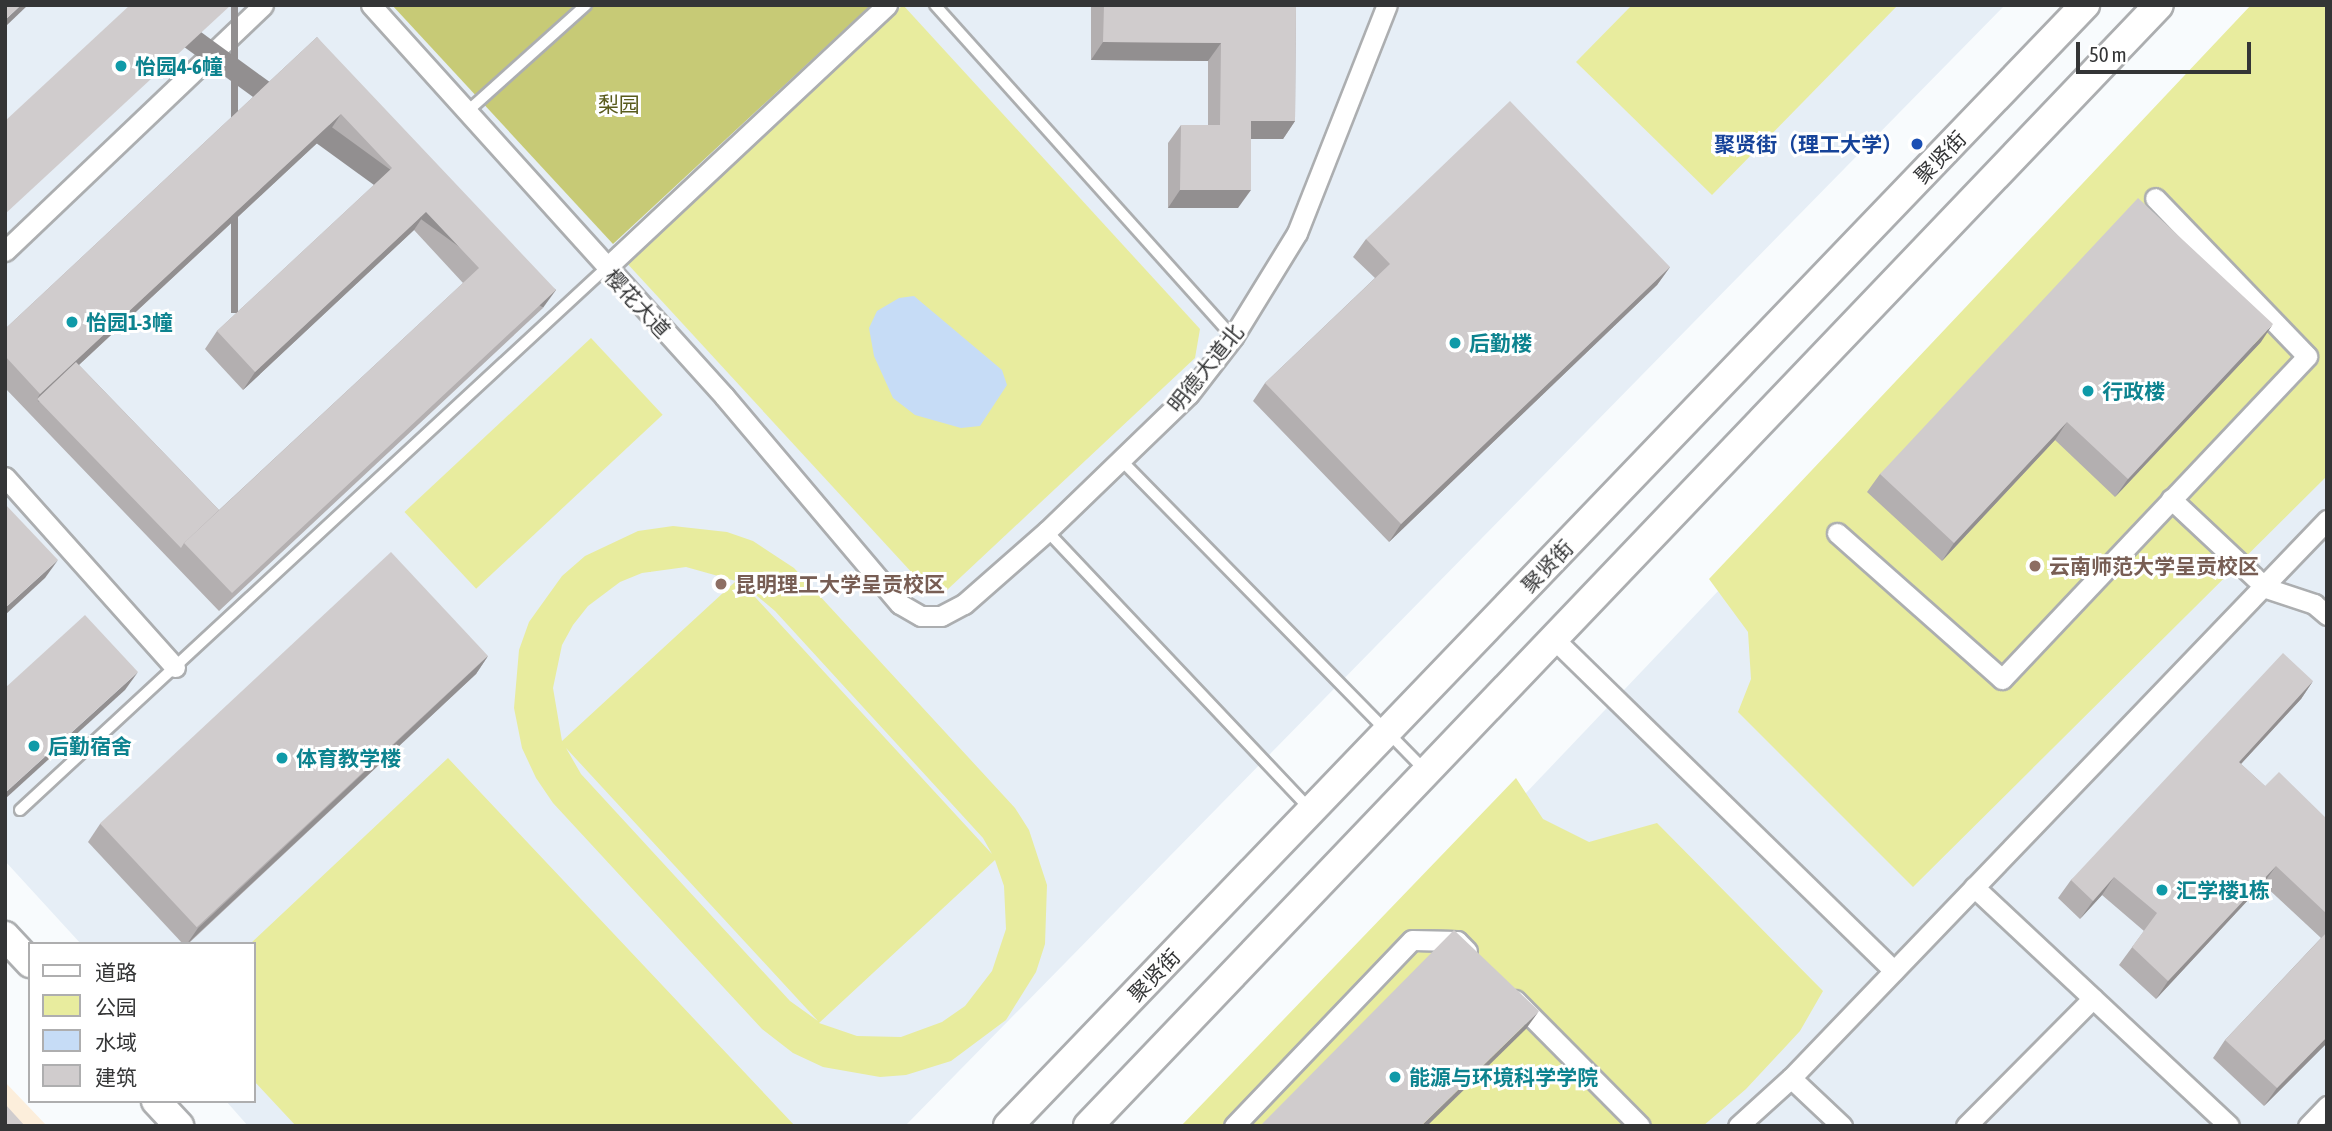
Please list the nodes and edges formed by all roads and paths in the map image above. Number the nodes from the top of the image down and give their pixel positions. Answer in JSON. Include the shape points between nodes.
{"nodes":[{"id":1,"x":263,"y":5,"type":"edge"},
{"id":2,"x":371,"y":5,"type":"edge"},
{"id":3,"x":586,"y":5,"type":"edge"},
{"id":4,"x":887,"y":5,"type":"edge"},
{"id":5,"x":935,"y":5,"type":"edge"},
{"id":6,"x":1388,"y":5,"type":"edge"},
{"id":7,"x":2085,"y":5,"type":"edge"},
{"id":8,"x":2159,"y":5,"type":"edge"},
{"id":9,"x":469,"y":110,"type":"junction"},
{"id":10,"x":2155,"y":198,"type":"dead end"},
{"id":11,"x":5,"y":251,"type":"edge"},
{"id":12,"x":606,"y":268,"type":"junction"},
{"id":13,"x":1233,"y":337,"type":"junction"},
{"id":14,"x":1122,"y":461,"type":"junction"},
{"id":15,"x":5,"y":477,"type":"edge"},
{"id":16,"x":2171,"y":499,"type":"junction"},
{"id":17,"x":2327,"y":520,"type":"edge"},
{"id":18,"x":1047,"y":531,"type":"junction"},
{"id":19,"x":1837,"y":533,"type":"dead end"},
{"id":20,"x":2266,"y":588,"type":"junction"},
{"id":21,"x":900,"y":604,"type":"joint"},
{"id":22,"x":2327,"y":615,"type":"edge"},
{"id":23,"x":1556,"y":640,"type":"junction"},
{"id":24,"x":175,"y":667,"type":"junction"},
{"id":25,"x":1388,"y":731,"type":"junction"},
{"id":26,"x":1428,"y":773,"type":"junction"},
{"id":27,"x":20,"y":810,"type":"edge"},
{"id":28,"x":1312,"y":811,"type":"junction"},
{"id":29,"x":1974,"y":887,"type":"junction"},
{"id":30,"x":5,"y":936,"type":"edge"},
{"id":31,"x":28,"y":961,"type":"edge"},
{"id":32,"x":1485,"y":970,"type":"edge"},
{"id":33,"x":1894,"y":971,"type":"junction"},
{"id":34,"x":1505,"y":989,"type":"edge"},
{"id":35,"x":2093,"y":999,"type":"junction"},
{"id":36,"x":1791,"y":1078,"type":"junction"},
{"id":37,"x":158,"y":1103,"type":"edge"},
{"id":38,"x":2327,"y":1106,"type":"edge"},
{"id":39,"x":179,"y":1126,"type":"edge"},
{"id":40,"x":1009,"y":1126,"type":"edge"},
{"id":41,"x":1088,"y":1126,"type":"edge"},
{"id":42,"x":1234,"y":1126,"type":"edge"},
{"id":43,"x":1640,"y":1126,"type":"edge"},
{"id":44,"x":1738,"y":1126,"type":"edge"},
{"id":45,"x":1842,"y":1126,"type":"edge"},
{"id":46,"x":1966,"y":1126,"type":"edge"},
{"id":47,"x":2229,"y":1126,"type":"edge"},
{"id":48,"x":2308,"y":1126,"type":"edge"}],
"edges":[{"from":1,"to":11,"type":"street"},
{"from":2,"to":9,"type":"street","name":"樱花大道"},
{"from":3,"to":9,"type":"lane"},
{"from":4,"to":12,"type":"street"},
{"from":5,"to":13,"type":"lane"},
{"from":6,"to":13,"type":"street","name":"明德大道北","via":[[1297,233]]},
{"from":7,"to":25,"type":"main road","name":"聚贤街"},
{"from":8,"to":23,"type":"main road"},
{"from":9,"to":12,"type":"street","name":"樱花大道"},
{"from":10,"to":16,"type":"street","via":[[2307,356]]},
{"from":12,"to":21,"type":"street","name":"樱花大道","via":[[724,396]]},
{"from":12,"to":24,"type":"lane"},
{"from":13,"to":14,"type":"street","name":"明德大道北","via":[[1189,394]]},
{"from":14,"to":18,"type":"street","name":"明德大道北"},
{"from":14,"to":25,"type":"lane"},
{"from":15,"to":24,"type":"street"},
{"from":16,"to":19,"type":"street","via":[[2002,679]]},
{"from":16,"to":20,"type":"street"},
{"from":17,"to":20,"type":"street"},
{"from":18,"to":21,"type":"street","name":"明德大道北","via":[[964,604],[941,616],[921,616]]},
{"from":18,"to":28,"type":"lane"},
{"from":20,"to":22,"type":"street","via":[[2314,604]]},
{"from":20,"to":29,"type":"street"},
{"from":23,"to":26,"type":"main road"},
{"from":23,"to":33,"type":"street"},
{"from":24,"to":27,"type":"lane"},
{"from":25,"to":26,"type":"lane"},
{"from":25,"to":28,"type":"main road","name":"聚贤街"},
{"from":26,"to":41,"type":"main road"},
{"from":28,"to":40,"type":"main road","name":"聚贤街"},
{"from":29,"to":33,"type":"street"},
{"from":29,"to":35,"type":"street"},
{"from":30,"to":31,"type":"main road"},
{"from":32,"to":42,"type":"street","via":[[1457,941],[1412,940]]},
{"from":33,"to":36,"type":"street"},
{"from":34,"to":43,"type":"street"},
{"from":35,"to":46,"type":"street"},
{"from":35,"to":47,"type":"street"},
{"from":36,"to":44,"type":"street"},
{"from":36,"to":45,"type":"street"},
{"from":37,"to":39,"type":"main road"},
{"from":38,"to":48,"type":"street"}]}
